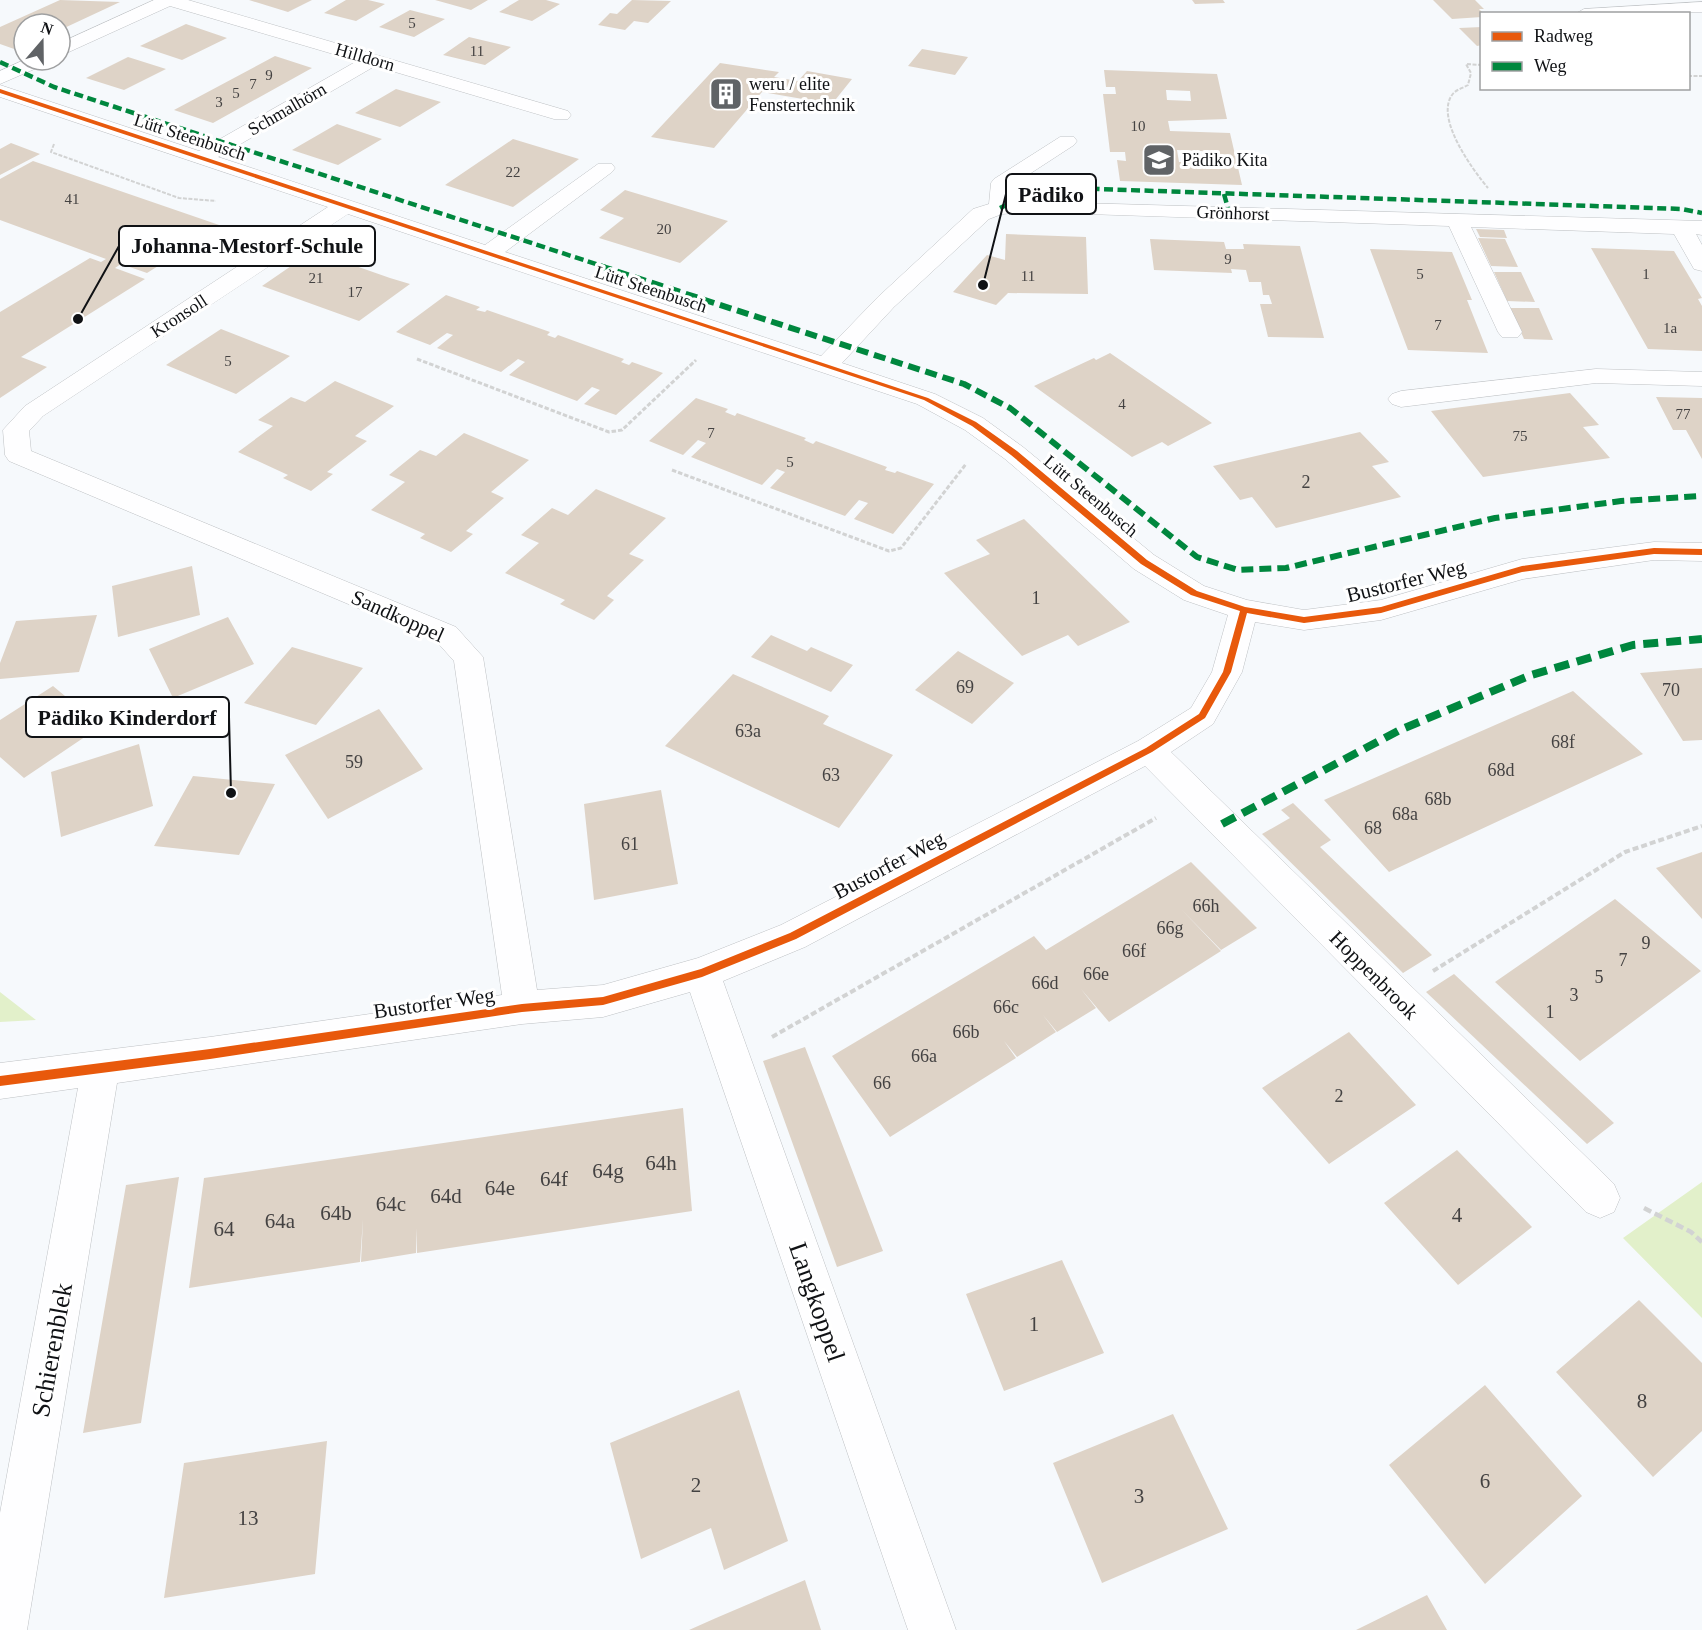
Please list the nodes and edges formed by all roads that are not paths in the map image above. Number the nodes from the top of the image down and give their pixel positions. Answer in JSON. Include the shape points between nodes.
{"nodes":[{"id":1,"x":169,"y":0,"type":"edge"},
{"id":2,"x":1654,"y":5,"type":"edge"},
{"id":3,"x":1702,"y":7,"type":"edge"},
{"id":4,"x":1600,"y":12,"type":"edge"},
{"id":5,"x":72,"y":44,"type":"edge"},
{"id":6,"x":374,"y":59,"type":"junction"},
{"id":7,"x":0,"y":91,"type":"edge"},
{"id":8,"x":561,"y":115,"type":"dead end"},
{"id":9,"x":1067,"y":141,"type":"dead end"},
{"id":10,"x":201,"y":158,"type":"junction"},
{"id":11,"x":605,"y":168,"type":"dead end"},
{"id":12,"x":345,"y":206,"type":"junction"},
{"id":13,"x":1000,"y":208,"type":"junction"},
{"id":14,"x":1457,"y":220,"type":"junction"},
{"id":15,"x":1692,"y":228,"type":"edge"},
{"id":16,"x":489,"y":254,"type":"junction"},
{"id":17,"x":1702,"y":264,"type":"edge"},
{"id":18,"x":1510,"y":332,"type":"dead end"},
{"id":19,"x":827,"y":364,"type":"junction"},
{"id":20,"x":1702,"y":380,"type":"edge"},
{"id":21,"x":1401,"y":399,"type":"dead end"},
{"id":22,"x":8,"y":431,"type":"edge"},
{"id":23,"x":1702,"y":552,"type":"edge"},
{"id":24,"x":1244,"y":610,"type":"junction"},
{"id":25,"x":1149,"y":750,"type":"junction"},
{"id":26,"x":702,"y":973,"type":"junction"},
{"id":27,"x":522,"y":1008,"type":"junction"},
{"id":28,"x":100,"y":1069,"type":"junction"},
{"id":29,"x":0,"y":1081,"type":"edge"},
{"id":30,"x":1600,"y":1198,"type":"road end"},
{"id":31,"x":3,"y":1630,"type":"edge"},
{"id":32,"x":932,"y":1630,"type":"edge"}],
"edges":[{"from":1,"to":5,"type":"street"},
{"from":1,"to":6,"type":"street","name":"Hilldorn"},
{"from":2,"to":3,"type":"street"},
{"from":2,"to":4,"type":"street"},
{"from":6,"to":8,"type":"street","name":"Hilldorn"},
{"from":6,"to":10,"type":"street","name":"Schmalhörn"},
{"from":7,"to":10,"type":"street","name":"Lütt Steenbusch"},
{"from":9,"to":13,"type":"street","via":[[1001,183]]},
{"from":10,"to":12,"type":"street","name":"Lütt Steenbusch"},
{"from":11,"to":16,"type":"street"},
{"from":12,"to":16,"type":"street","name":"Lütt Steenbusch"},
{"from":12,"to":22,"type":"street","name":"Kronsoll"},
{"from":13,"to":14,"type":"street","name":"Grönhorst"},
{"from":13,"to":19,"type":"street","name":"Grönhorst","via":[[981,214],[886,302]]},
{"from":14,"to":15,"type":"street","name":"Grönhorst"},
{"from":14,"to":18,"type":"street"},
{"from":15,"to":17,"type":"street"},
{"from":16,"to":19,"type":"street","name":"Lütt Steenbusch"},
{"from":19,"to":24,"type":"street","name":"Lütt Steenbusch","via":[[926,399],[974,424],[1144,562],[1194,593]]},
{"from":20,"to":21,"type":"street","via":[[1596,376]]},
{"from":22,"to":27,"type":"street","name":"Sandkoppel","via":[[18,455],[446,634],[468,657]]},
{"from":23,"to":24,"type":"street","name":"Bustorfer Weg","via":[[1654,551],[1532,568],[1381,610],[1304,620]]},
{"from":24,"to":25,"type":"street","name":"Bustorfer Weg","via":[[1227,672],[1202,716]]},
{"from":25,"to":26,"type":"street","name":"Bustorfer Weg","via":[[793,936]]},
{"from":25,"to":30,"type":"street","name":"Hoppenbrook"},
{"from":26,"to":27,"type":"street","name":"Bustorfer Weg","via":[[603,1000]]},
{"from":26,"to":32,"type":"street","name":"Langkoppel"},
{"from":27,"to":28,"type":"street","name":"Bustorfer Weg"},
{"from":28,"to":29,"type":"street","name":"Bustorfer Weg"},
{"from":28,"to":31,"type":"street","name":"Schierenblek"}]}
